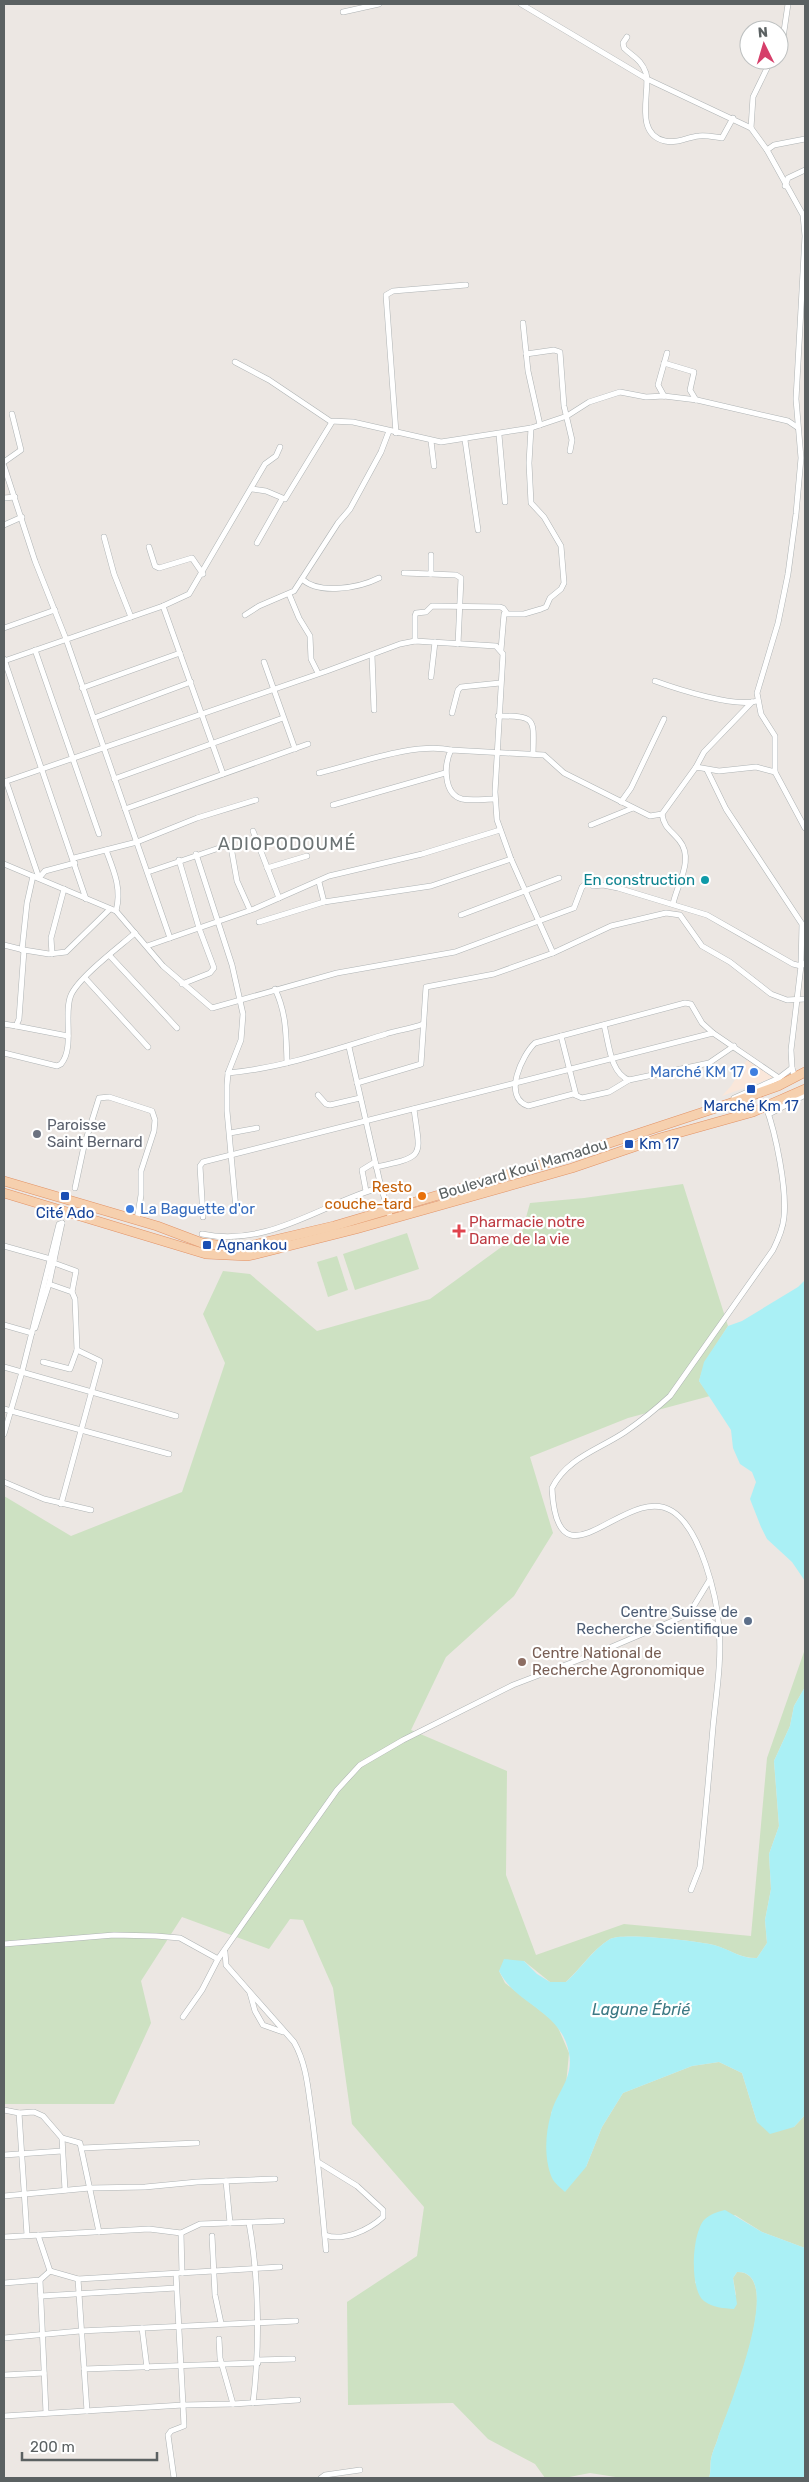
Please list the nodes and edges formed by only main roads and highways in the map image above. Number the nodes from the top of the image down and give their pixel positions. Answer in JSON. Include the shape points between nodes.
{"nodes":[{"id":1,"x":805,"y":1072,"type":"edge"},
{"id":2,"x":779,"y":1082,"type":"junction"},
{"id":3,"x":805,"y":1089,"type":"edge"},
{"id":4,"x":784,"y":1100,"type":"junction"},
{"id":5,"x":4,"y":1181,"type":"edge"},
{"id":6,"x":4,"y":1193,"type":"edge"}],
"edges":[{"from":1,"to":2,"type":"main road","name":"Boulevard Koui Mamadou"},
{"from":2,"to":4,"type":"main road"},
{"from":2,"to":5,"type":"main road","name":"Boulevard Koui Mamadou","via":[[697,1114],[567,1157],[334,1226],[249,1246],[202,1243]]},
{"from":3,"to":4,"type":"main road","name":"Boulevard Koui Mamadou"},
{"from":4,"to":6,"type":"main road","name":"Boulevard Koui Mamadou","via":[[768,1110],[660,1138],[572,1168],[262,1254],[231,1257],[180,1247]]}]}
